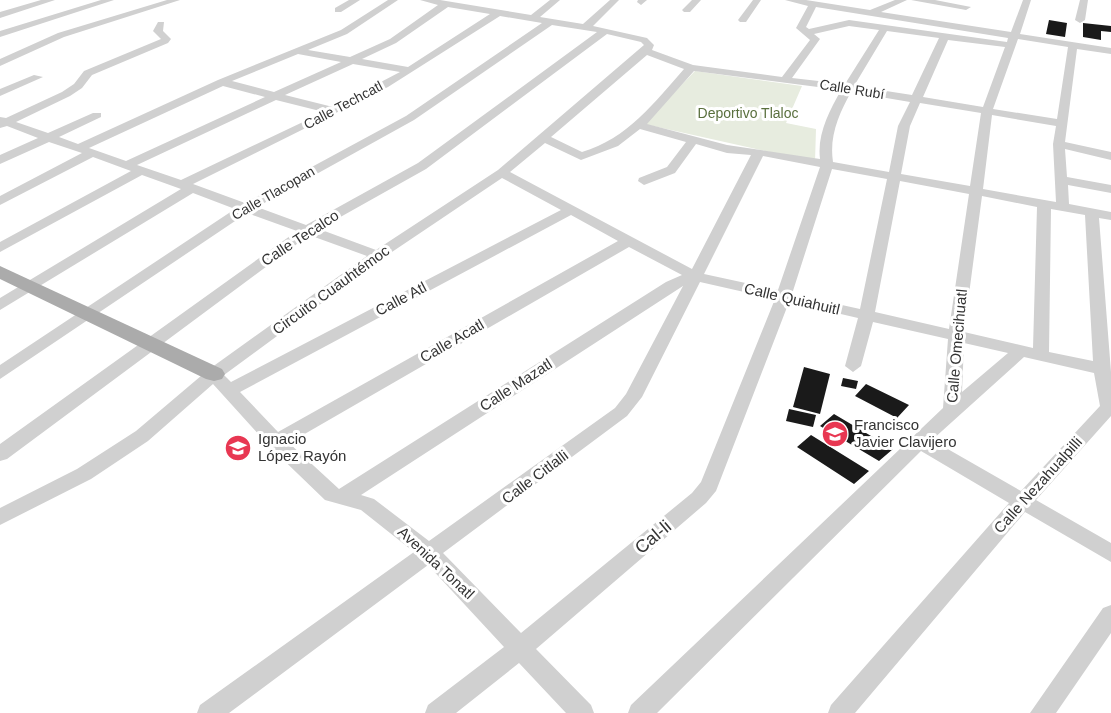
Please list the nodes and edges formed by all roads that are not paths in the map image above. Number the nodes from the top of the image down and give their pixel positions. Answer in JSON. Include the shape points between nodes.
{"nodes":[{"id":1,"x":51,"y":0,"type":"edge"},
{"id":2,"x":110,"y":0,"type":"edge"},
{"id":3,"x":137,"y":0,"type":"edge"},
{"id":4,"x":176,"y":0,"type":"edge"},
{"id":5,"x":356,"y":0,"type":"edge"},
{"id":6,"x":394,"y":0,"type":"edge"},
{"id":7,"x":424,"y":0,"type":"edge"},
{"id":8,"x":497,"y":0,"type":"edge"},
{"id":9,"x":556,"y":0,"type":"edge"},
{"id":10,"x":615,"y":0,"type":"edge"},
{"id":11,"x":697,"y":0,"type":"edge"},
{"id":12,"x":757,"y":0,"type":"edge"},
{"id":13,"x":789,"y":0,"type":"edge"},
{"id":14,"x":903,"y":0,"type":"edge"},
{"id":15,"x":915,"y":0,"type":"edge"},
{"id":16,"x":1027,"y":0,"type":"edge"},
{"id":17,"x":1084,"y":0,"type":"edge"},
{"id":18,"x":439,"y":2,"type":"edge"},
{"id":19,"x":968,"y":3,"type":"edge"},
{"id":20,"x":813,"y":4,"type":"junction"},
{"id":21,"x":154,"y":7,"type":"junction"},
{"id":22,"x":338,"y":10,"type":"dead end"},
{"id":23,"x":483,"y":10,"type":"junction"},
{"id":24,"x":687,"y":10,"type":"dead end"},
{"id":25,"x":873,"y":12,"type":"junction"},
{"id":26,"x":498,"y":13,"type":"junction"},
{"id":27,"x":0,"y":15,"type":"edge"},
{"id":28,"x":532,"y":19,"type":"junction"},
{"id":29,"x":743,"y":20,"type":"dead end"},
{"id":30,"x":1080,"y":20,"type":"dead end"},
{"id":31,"x":550,"y":22,"type":"junction"},
{"id":32,"x":161,"y":24,"type":"dead end"},
{"id":33,"x":957,"y":26,"type":"junction"},
{"id":34,"x":885,"y":27,"type":"junction"},
{"id":35,"x":585,"y":28,"type":"junction"},
{"id":36,"x":606,"y":31,"type":"junction"},
{"id":37,"x":809,"y":32,"type":"junction"},
{"id":38,"x":0,"y":33,"type":"edge"},
{"id":39,"x":945,"y":36,"type":"junction"},
{"id":40,"x":1011,"y":40,"type":"junction"},
{"id":41,"x":1073,"y":44,"type":"junction"},
{"id":42,"x":647,"y":48,"type":"junction"},
{"id":43,"x":295,"y":51,"type":"junction"},
{"id":44,"x":1111,"y":51,"type":"edge"},
{"id":45,"x":109,"y":52,"type":"dead end"},
{"id":46,"x":126,"y":58,"type":"junction"},
{"id":47,"x":352,"y":61,"type":"junction"},
{"id":48,"x":0,"y":63,"type":"edge"},
{"id":49,"x":691,"y":68,"type":"junction"},
{"id":50,"x":408,"y":70,"type":"junction"},
{"id":51,"x":38,"y":77,"type":"dead end"},
{"id":52,"x":786,"y":79,"type":"junction"},
{"id":53,"x":222,"y":82,"type":"junction"},
{"id":54,"x":847,"y":88,"type":"junction"},
{"id":55,"x":0,"y":93,"type":"edge"},
{"id":56,"x":277,"y":96,"type":"junction"},
{"id":57,"x":916,"y":99,"type":"junction"},
{"id":58,"x":987,"y":110,"type":"junction"},
{"id":59,"x":333,"y":111,"type":"junction"},
{"id":60,"x":97,"y":115,"type":"dead end"},
{"id":61,"x":2,"y":122,"type":"edge"},
{"id":62,"x":1061,"y":123,"type":"junction"},
{"id":63,"x":638,"y":125,"type":"junction"},
{"id":64,"x":49,"y":137,"type":"junction"},
{"id":65,"x":544,"y":138,"type":"junction"},
{"id":66,"x":693,"y":140,"type":"junction"},
{"id":67,"x":1059,"y":144,"type":"junction"},
{"id":68,"x":78,"y":148,"type":"junction"},
{"id":69,"x":759,"y":152,"type":"junction"},
{"id":70,"x":92,"y":153,"type":"junction"},
{"id":71,"x":1111,"y":156,"type":"edge"},
{"id":72,"x":0,"y":160,"type":"edge"},
{"id":73,"x":827,"y":165,"type":"junction"},
{"id":74,"x":125,"y":166,"type":"junction"},
{"id":75,"x":140,"y":171,"type":"junction"},
{"id":76,"x":502,"y":173,"type":"junction"},
{"id":77,"x":895,"y":177,"type":"junction"},
{"id":78,"x":1062,"y":180,"type":"junction"},
{"id":79,"x":644,"y":181,"type":"dead end"},
{"id":80,"x":187,"y":186,"type":"junction"},
{"id":81,"x":1111,"y":189,"type":"edge"},
{"id":82,"x":974,"y":191,"type":"junction"},
{"id":83,"x":0,"y":201,"type":"edge"},
{"id":84,"x":1044,"y":204,"type":"junction"},
{"id":85,"x":1063,"y":207,"type":"junction"},
{"id":86,"x":245,"y":208,"type":"junction"},
{"id":87,"x":573,"y":209,"type":"junction"},
{"id":88,"x":1092,"y":213,"type":"junction"},
{"id":89,"x":1111,"y":216,"type":"edge"},
{"id":90,"x":307,"y":230,"type":"junction"},
{"id":91,"x":628,"y":241,"type":"junction"},
{"id":92,"x":0,"y":248,"type":"edge"},
{"id":93,"x":378,"y":255,"type":"junction"},
{"id":94,"x":0,"y":272,"type":"edge"},
{"id":95,"x":694,"y":276,"type":"junction"},
{"id":96,"x":31,"y":286,"type":"junction"},
{"id":97,"x":783,"y":298,"type":"junction"},
{"id":98,"x":0,"y":305,"type":"edge"},
{"id":99,"x":88,"y":313,"type":"junction"},
{"id":100,"x":867,"y":315,"type":"junction"},
{"id":101,"x":956,"y":335,"type":"junction"},
{"id":102,"x":151,"y":344,"type":"junction"},
{"id":103,"x":1021,"y":350,"type":"junction"},
{"id":104,"x":1041,"y":354,"type":"junction"},
{"id":105,"x":853,"y":366,"type":"dead end"},
{"id":106,"x":1102,"y":369,"type":"junction"},
{"id":107,"x":0,"y":373,"type":"edge"},
{"id":108,"x":214,"y":374,"type":"junction"},
{"id":109,"x":229,"y":390,"type":"junction"},
{"id":110,"x":952,"y":410,"type":"junction"},
{"id":111,"x":276,"y":442,"type":"junction"},
{"id":112,"x":921,"y":442,"type":"junction"},
{"id":113,"x":0,"y":454,"type":"edge"},
{"id":114,"x":341,"y":498,"type":"junction"},
{"id":115,"x":1022,"y":502,"type":"junction"},
{"id":116,"x":0,"y":518,"type":"edge"},
{"id":117,"x":1111,"y":553,"type":"edge"},
{"id":118,"x":431,"y":554,"type":"junction"},
{"id":119,"x":1111,"y":615,"type":"edge"},
{"id":120,"x":520,"y":648,"type":"junction"},
{"id":121,"x":209,"y":713,"type":"edge"},
{"id":122,"x":437,"y":713,"type":"edge"},
{"id":123,"x":582,"y":713,"type":"edge"},
{"id":124,"x":640,"y":713,"type":"edge"},
{"id":125,"x":840,"y":713,"type":"edge"},
{"id":126,"x":1042,"y":713,"type":"edge"}],
"edges":[{"from":1,"to":27,"type":"street"},
{"from":2,"to":38,"type":"street"},
{"from":3,"to":21,"type":"street"},
{"from":4,"to":21,"type":"street"},
{"from":5,"to":22,"type":"street"},
{"from":6,"to":43,"type":"street","via":[[354,27]]},
{"from":7,"to":18,"type":"street","name":"Calle Rubí"},
{"from":8,"to":23,"type":"street"},
{"from":9,"to":28,"type":"street"},
{"from":10,"to":35,"type":"street"},
{"from":11,"to":24,"type":"street"},
{"from":12,"to":29,"type":"street"},
{"from":13,"to":20,"type":"street"},
{"from":14,"to":25,"type":"street"},
{"from":15,"to":19,"type":"street"},
{"from":16,"to":40,"type":"street","name":"Calle Omecihuatl"},
{"from":17,"to":30,"type":"street"},
{"from":18,"to":23,"type":"street","name":"Calle Rubí"},
{"from":18,"to":47,"type":"street","via":[[393,41]]},
{"from":19,"to":33,"type":"street"},
{"from":20,"to":25,"type":"street"},
{"from":20,"to":37,"type":"street","via":[[801,28]]},
{"from":21,"to":48,"type":"street","via":[[61,35]]},
{"from":23,"to":26,"type":"street","name":"Calle Rubí"},
{"from":25,"to":33,"type":"street"},
{"from":26,"to":28,"type":"street","name":"Calle Rubí"},
{"from":26,"to":50,"type":"street","name":"Calle Techcatl","via":[[453,46]]},
{"from":28,"to":31,"type":"street","name":"Calle Rubí"},
{"from":31,"to":35,"type":"street","name":"Calle Rubí"},
{"from":31,"to":86,"type":"street","name":"Calle Tlacopan","via":[[410,118]]},
{"from":32,"to":46,"type":"street","via":[[158,31],[165,41]]},
{"from":33,"to":40,"type":"street"},
{"from":34,"to":37,"type":"street","via":[[844,22]]},
{"from":34,"to":39,"type":"street"},
{"from":34,"to":54,"type":"street","name":"Cal-li"},
{"from":35,"to":36,"type":"street","name":"Calle Rubí"},
{"from":36,"to":42,"type":"street","name":"Calle Rubí","via":[[644,40]]},
{"from":36,"to":90,"type":"street","name":"Calle Tecalco","via":[[422,166]]},
{"from":37,"to":52,"type":"street","via":[[815,39]]},
{"from":39,"to":40,"type":"street"},
{"from":39,"to":57,"type":"street"},
{"from":40,"to":41,"type":"street"},
{"from":40,"to":58,"type":"street","name":"Calle Omecihuatl"},
{"from":41,"to":44,"type":"street"},
{"from":41,"to":62,"type":"street"},
{"from":42,"to":49,"type":"street","name":"Calle Rubí"},
{"from":42,"to":65,"type":"street","name":"Circuito Cuauhtémoc"},
{"from":43,"to":47,"type":"street"},
{"from":43,"to":53,"type":"street"},
{"from":45,"to":46,"type":"street"},
{"from":46,"to":61,"type":"street","via":[[88,73],[66,94]]},
{"from":47,"to":50,"type":"street"},
{"from":47,"to":56,"type":"street"},
{"from":49,"to":52,"type":"street","name":"Calle Rubí"},
{"from":49,"to":63,"type":"street"},
{"from":50,"to":59,"type":"street","name":"Calle Techcatl"},
{"from":51,"to":55,"type":"street"},
{"from":52,"to":54,"type":"street","name":"Calle Rubí"},
{"from":53,"to":56,"type":"street"},
{"from":53,"to":68,"type":"street"},
{"from":54,"to":57,"type":"street","name":"Calle Rubí"},
{"from":54,"to":73,"type":"street","name":"Cal-li","via":[[825,143]]},
{"from":56,"to":59,"type":"street"},
{"from":56,"to":74,"type":"street"},
{"from":57,"to":58,"type":"street","name":"Calle Rubí"},
{"from":57,"to":77,"type":"street","via":[[904,126]]},
{"from":58,"to":62,"type":"street","name":"Calle Rubí"},
{"from":58,"to":82,"type":"street","name":"Calle Omecihuatl"},
{"from":59,"to":80,"type":"street","name":"Calle Techcatl"},
{"from":60,"to":64,"type":"street"},
{"from":61,"to":64,"type":"street"},
{"from":62,"to":67,"type":"street"},
{"from":63,"to":65,"type":"street","via":[[624,138],[585,155]]},
{"from":63,"to":66,"type":"street"},
{"from":64,"to":68,"type":"street"},
{"from":64,"to":72,"type":"street"},
{"from":65,"to":76,"type":"street","name":"Circuito Cuauhtémoc"},
{"from":66,"to":69,"type":"street"},
{"from":66,"to":79,"type":"street","via":[[671,170]]},
{"from":67,"to":71,"type":"street"},
{"from":67,"to":78,"type":"street"},
{"from":68,"to":70,"type":"street"},
{"from":69,"to":73,"type":"street"},
{"from":69,"to":95,"type":"street","name":"Calle Citlalli"},
{"from":70,"to":74,"type":"street"},
{"from":70,"to":83,"type":"street"},
{"from":73,"to":77,"type":"street"},
{"from":73,"to":97,"type":"street","name":"Cal-li"},
{"from":74,"to":75,"type":"street"},
{"from":75,"to":80,"type":"street"},
{"from":75,"to":92,"type":"street"},
{"from":76,"to":87,"type":"street","name":"Calle Quiahuitl"},
{"from":76,"to":93,"type":"street","name":"Circuito Cuauhtémoc"},
{"from":77,"to":82,"type":"street"},
{"from":77,"to":100,"type":"street"},
{"from":78,"to":81,"type":"street"},
{"from":78,"to":85,"type":"street"},
{"from":80,"to":86,"type":"street"},
{"from":80,"to":96,"type":"street","name":"Calle Techcatl"},
{"from":82,"to":84,"type":"street"},
{"from":82,"to":101,"type":"street","name":"Calle Omecihuatl"},
{"from":84,"to":85,"type":"street"},
{"from":84,"to":104,"type":"street"},
{"from":85,"to":88,"type":"street"},
{"from":86,"to":90,"type":"street"},
{"from":86,"to":99,"type":"street","name":"Calle Tlacopan"},
{"from":87,"to":91,"type":"street","name":"Calle Quiahuitl"},
{"from":87,"to":109,"type":"street","name":"Calle Atl"},
{"from":88,"to":89,"type":"street"},
{"from":88,"to":106,"type":"street","name":"Calle Nezahualpilli"},
{"from":90,"to":93,"type":"street"},
{"from":90,"to":102,"type":"street","name":"Calle Tecalco"},
{"from":91,"to":95,"type":"street","name":"Calle Quiahuitl"},
{"from":91,"to":111,"type":"street","name":"Calle Acatl"},
{"from":93,"to":108,"type":"street","name":"Circuito Cuauhtémoc"},
{"from":94,"to":96,"type":"main road","name":"Avenida Tonatl"},
{"from":95,"to":97,"type":"street","name":"Calle Quiahuitl"},
{"from":95,"to":114,"type":"street","name":"Calle Mazatl","via":[[671,285]]},
{"from":95,"to":118,"type":"street","name":"Calle Citlalli","via":[[633,397],[621,412]]},
{"from":96,"to":98,"type":"street","name":"Calle Techcatl"},
{"from":96,"to":99,"type":"main road","name":"Avenida Tonatl"},
{"from":97,"to":100,"type":"street","name":"Calle Quiahuitl"},
{"from":97,"to":120,"type":"street","name":"Cal-li","via":[[709,486]]},
{"from":99,"to":102,"type":"main road","name":"Avenida Tonatl"},
{"from":99,"to":107,"type":"street","name":"Calle Tlacopan"},
{"from":100,"to":101,"type":"street","name":"Calle Quiahuitl"},
{"from":100,"to":105,"type":"street"},
{"from":101,"to":103,"type":"street","name":"Calle Quiahuitl"},
{"from":101,"to":110,"type":"street","name":"Calle Omecihuatl"},
{"from":102,"to":108,"type":"main road","name":"Avenida Tonatl"},
{"from":102,"to":113,"type":"street","name":"Calle Tecalco"},
{"from":103,"to":104,"type":"street","name":"Calle Quiahuitl"},
{"from":103,"to":110,"type":"street"},
{"from":104,"to":106,"type":"street","name":"Calle Quiahuitl"},
{"from":106,"to":115,"type":"street","name":"Calle Nezahualpilli","via":[[1109,407]]},
{"from":108,"to":109,"type":"street","name":"Avenida Tonatl"},
{"from":108,"to":116,"type":"street","name":"Circuito Cuauhtémoc","via":[[142,436],[84,474]]},
{"from":109,"to":111,"type":"street","name":"Avenida Tonatl"},
{"from":110,"to":112,"type":"street","name":"Calle Omecihuatl"},
{"from":111,"to":114,"type":"street","name":"Avenida Tonatl","via":[[332,495]]},
{"from":112,"to":115,"type":"street"},
{"from":112,"to":124,"type":"street","name":"Calle Omecihuatl"},
{"from":114,"to":118,"type":"street","name":"Avenida Tonatl","via":[[367,504]]},
{"from":115,"to":117,"type":"street"},
{"from":115,"to":125,"type":"street","name":"Calle Nezahualpilli"},
{"from":118,"to":120,"type":"street","name":"Avenida Tonatl"},
{"from":118,"to":121,"type":"street","name":"Calle Citlalli"},
{"from":119,"to":126,"type":"street"},
{"from":120,"to":122,"type":"street","name":"Cal-li"},
{"from":120,"to":123,"type":"street","name":"Avenida Tonatl"}]}
